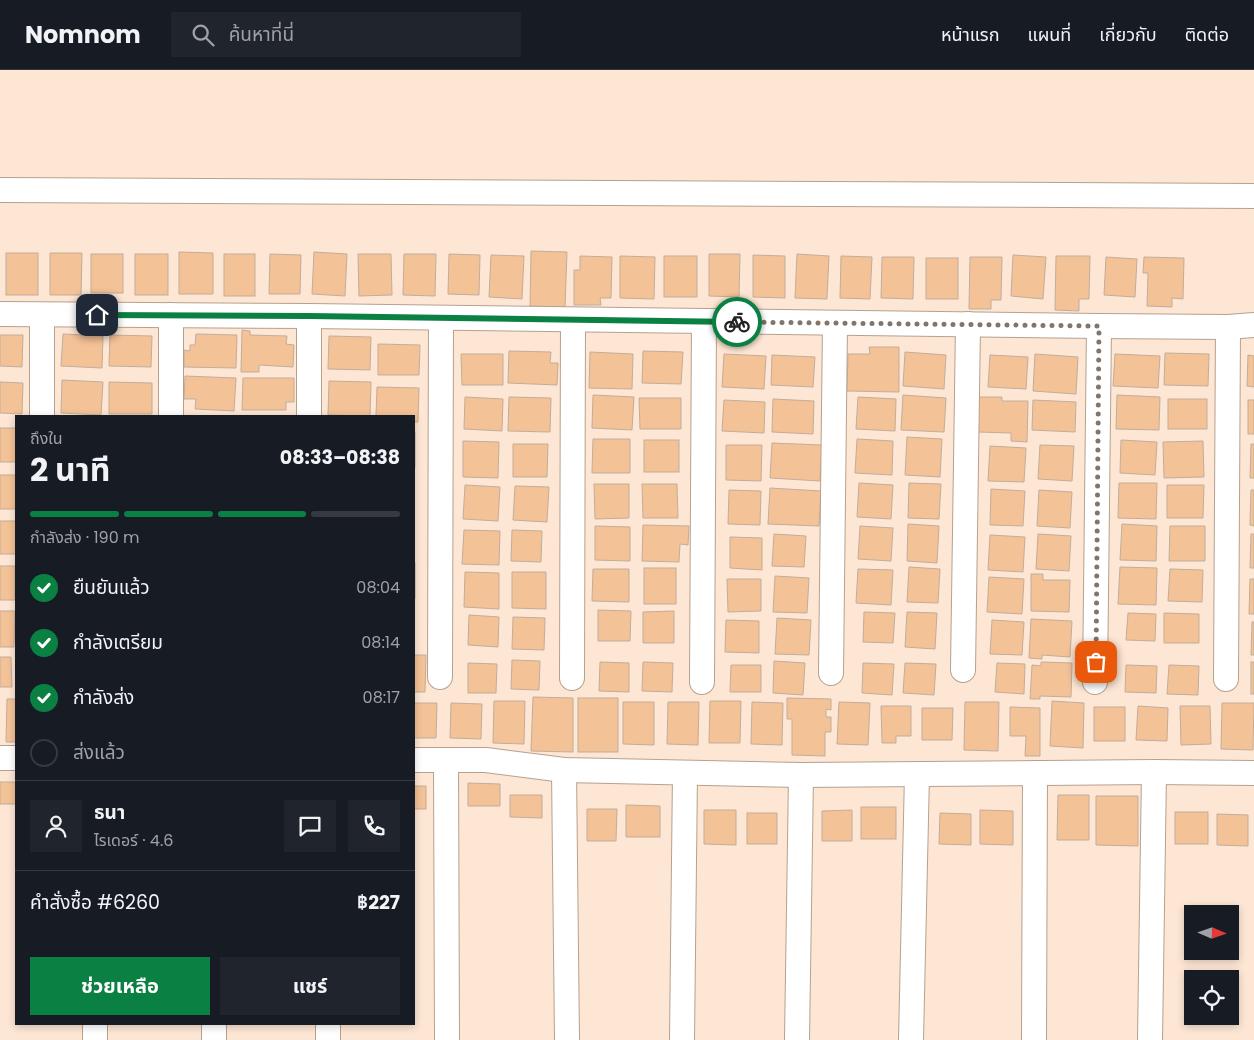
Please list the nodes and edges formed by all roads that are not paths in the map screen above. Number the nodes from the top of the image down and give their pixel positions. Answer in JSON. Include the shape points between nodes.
{"nodes":[{"id":1,"x":0,"y":190,"type":"edge"},
{"id":2,"x":1254,"y":196,"type":"edge"},
{"id":3,"x":0,"y":314,"type":"edge"},
{"id":4,"x":42,"y":315,"type":"junction"},
{"id":5,"x":171,"y":315,"type":"junction"},
{"id":6,"x":309,"y":316,"type":"junction"},
{"id":7,"x":441,"y":318,"type":"junction"},
{"id":8,"x":573,"y":320,"type":"junction"},
{"id":9,"x":704,"y":321,"type":"junction"},
{"id":10,"x":835,"y":323,"type":"junction"},
{"id":11,"x":968,"y":324,"type":"junction"},
{"id":12,"x":1254,"y":325,"type":"edge"},
{"id":13,"x":1099,"y":326,"type":"junction"},
{"id":14,"x":1228,"y":327,"type":"junction"},
{"id":15,"x":42,"y":415,"type":"edge"},
{"id":16,"x":171,"y":415,"type":"edge"},
{"id":17,"x":309,"y":415,"type":"edge"},
{"id":18,"x":963,"y":670,"type":"dead end"},
{"id":19,"x":831,"y":673,"type":"dead end"},
{"id":20,"x":440,"y":677,"type":"dead end"},
{"id":21,"x":572,"y":678,"type":"dead end"},
{"id":22,"x":1226,"y":679,"type":"dead end"},
{"id":23,"x":702,"y":682,"type":"dead end"},
{"id":24,"x":1095,"y":682,"type":"dead end"},
{"id":25,"x":0,"y":758,"type":"edge"},
{"id":26,"x":15,"y":758,"type":"edge"},
{"id":27,"x":415,"y":760,"type":"edge"},
{"id":28,"x":446,"y":760,"type":"junction"},
{"id":29,"x":564,"y":770,"type":"junction"},
{"id":30,"x":1154,"y":772,"type":"junction"},
{"id":31,"x":685,"y":773,"type":"junction"},
{"id":32,"x":1035,"y":773,"type":"junction"},
{"id":33,"x":1254,"y":773,"type":"edge"},
{"id":34,"x":917,"y":774,"type":"junction"},
{"id":35,"x":801,"y":775,"type":"junction"},
{"id":36,"x":95,"y":1025,"type":"edge"},
{"id":37,"x":214,"y":1025,"type":"edge"},
{"id":38,"x":328,"y":1025,"type":"edge"},
{"id":39,"x":95,"y":1040,"type":"edge"},
{"id":40,"x":214,"y":1040,"type":"edge"},
{"id":41,"x":328,"y":1040,"type":"edge"},
{"id":42,"x":447,"y":1040,"type":"edge"},
{"id":43,"x":567,"y":1040,"type":"edge"},
{"id":44,"x":682,"y":1040,"type":"edge"},
{"id":45,"x":797,"y":1040,"type":"edge"},
{"id":46,"x":912,"y":1040,"type":"edge"},
{"id":47,"x":1034,"y":1040,"type":"edge"},
{"id":48,"x":1150,"y":1040,"type":"edge"}],
"edges":[{"from":1,"to":2,"type":"street"},
{"from":3,"to":4,"type":"street"},
{"from":4,"to":5,"type":"street"},
{"from":4,"to":15,"type":"street"},
{"from":5,"to":6,"type":"street"},
{"from":5,"to":16,"type":"street"},
{"from":6,"to":7,"type":"street"},
{"from":6,"to":17,"type":"street"},
{"from":7,"to":8,"type":"street"},
{"from":7,"to":20,"type":"street"},
{"from":8,"to":9,"type":"street"},
{"from":8,"to":21,"type":"street"},
{"from":9,"to":10,"type":"street"},
{"from":9,"to":23,"type":"street"},
{"from":10,"to":11,"type":"street"},
{"from":10,"to":19,"type":"street"},
{"from":11,"to":13,"type":"street"},
{"from":11,"to":18,"type":"street"},
{"from":12,"to":14,"type":"street"},
{"from":13,"to":14,"type":"street"},
{"from":13,"to":24,"type":"street"},
{"from":14,"to":22,"type":"street"},
{"from":25,"to":26,"type":"street"},
{"from":27,"to":28,"type":"street"},
{"from":28,"to":29,"type":"street","via":[[486,760]]},
{"from":28,"to":42,"type":"street"},
{"from":29,"to":31,"type":"street"},
{"from":29,"to":43,"type":"street"},
{"from":30,"to":32,"type":"street"},
{"from":30,"to":33,"type":"street"},
{"from":30,"to":48,"type":"street"},
{"from":31,"to":35,"type":"street"},
{"from":31,"to":44,"type":"street"},
{"from":32,"to":34,"type":"street"},
{"from":32,"to":47,"type":"street"},
{"from":34,"to":35,"type":"street"},
{"from":34,"to":46,"type":"street"},
{"from":35,"to":45,"type":"street"},
{"from":36,"to":39,"type":"street"},
{"from":37,"to":40,"type":"street"},
{"from":38,"to":41,"type":"street"}]}
